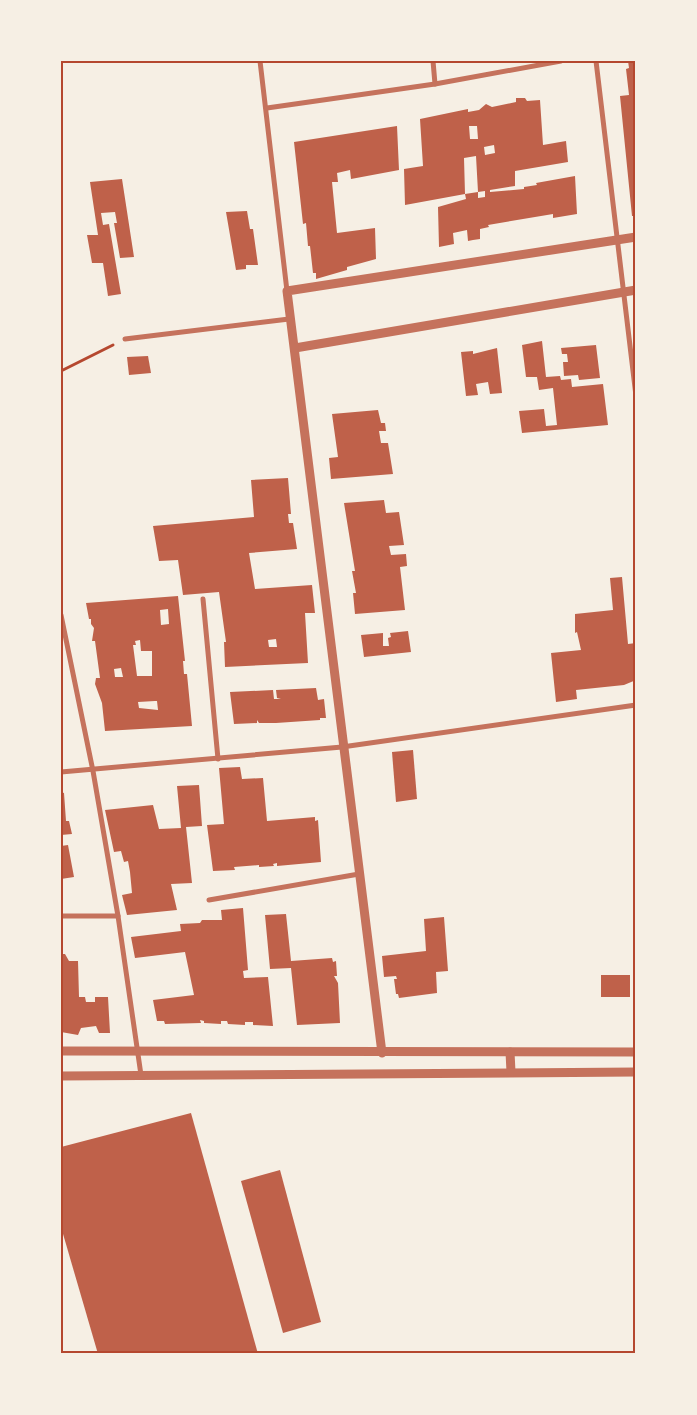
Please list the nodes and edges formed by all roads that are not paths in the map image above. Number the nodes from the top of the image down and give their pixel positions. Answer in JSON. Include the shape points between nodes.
{"nodes":[{"id":1,"x":260,"y":61,"type":"edge"},
{"id":2,"x":433,"y":61,"type":"edge"},
{"id":3,"x":560,"y":61,"type":"edge"},
{"id":4,"x":596,"y":61,"type":"edge"},
{"id":5,"x":435,"y":84,"type":"junction"},
{"id":6,"x":267,"y":108,"type":"junction"},
{"id":7,"x":636,"y":237,"type":"edge"},
{"id":8,"x":616,"y":238,"type":"junction"},
{"id":9,"x":287,"y":290,"type":"junction"},
{"id":10,"x":636,"y":290,"type":"edge"},
{"id":11,"x":624,"y":292,"type":"junction"},
{"id":12,"x":289,"y":319,"type":"junction"},
{"id":13,"x":125,"y":339,"type":"road end"},
{"id":14,"x":295,"y":348,"type":"junction"},
{"id":15,"x":636,"y":396,"type":"edge"},
{"id":16,"x":203,"y":599,"type":"dead end"},
{"id":17,"x":61,"y":615,"type":"edge"},
{"id":18,"x":636,"y":705,"type":"edge"},
{"id":19,"x":342,"y":748,"type":"junction"},
{"id":20,"x":218,"y":759,"type":"junction"},
{"id":21,"x":93,"y":771,"type":"junction"},
{"id":22,"x":61,"y":772,"type":"edge"},
{"id":23,"x":358,"y":874,"type":"junction"},
{"id":24,"x":209,"y":900,"type":"dead end"},
{"id":25,"x":61,"y":916,"type":"edge"},
{"id":26,"x":118,"y":916,"type":"junction"},
{"id":27,"x":61,"y":1051,"type":"edge"},
{"id":28,"x":136,"y":1051,"type":"junction"},
{"id":29,"x":510,"y":1052,"type":"junction"},
{"id":30,"x":636,"y":1052,"type":"edge"},
{"id":31,"x":382,"y":1053,"type":"junction"},
{"id":32,"x":511,"y":1072,"type":"junction"},
{"id":33,"x":636,"y":1072,"type":"edge"},
{"id":34,"x":141,"y":1075,"type":"junction"},
{"id":35,"x":61,"y":1076,"type":"edge"}],
"edges":[{"from":1,"to":6,"type":"street"},
{"from":2,"to":5,"type":"street"},
{"from":3,"to":5,"type":"street"},
{"from":4,"to":8,"type":"street"},
{"from":5,"to":6,"type":"street"},
{"from":6,"to":9,"type":"street"},
{"from":7,"to":8,"type":"street"},
{"from":8,"to":9,"type":"street"},
{"from":8,"to":11,"type":"street"},
{"from":9,"to":12,"type":"street"},
{"from":10,"to":11,"type":"street"},
{"from":11,"to":14,"type":"street"},
{"from":11,"to":15,"type":"street"},
{"from":12,"to":13,"type":"street"},
{"from":12,"to":14,"type":"street"},
{"from":14,"to":19,"type":"street"},
{"from":16,"to":20,"type":"street"},
{"from":17,"to":21,"type":"street"},
{"from":18,"to":19,"type":"street"},
{"from":19,"to":20,"type":"street"},
{"from":19,"to":23,"type":"street"},
{"from":20,"to":21,"type":"street"},
{"from":21,"to":22,"type":"street"},
{"from":21,"to":26,"type":"street"},
{"from":23,"to":24,"type":"street"},
{"from":23,"to":31,"type":"street"},
{"from":25,"to":26,"type":"street"},
{"from":26,"to":28,"type":"street"},
{"from":27,"to":28,"type":"street"},
{"from":28,"to":31,"type":"street"},
{"from":28,"to":34,"type":"street"},
{"from":29,"to":30,"type":"street"},
{"from":29,"to":31,"type":"street"},
{"from":29,"to":32,"type":"street"},
{"from":32,"to":33,"type":"street"},
{"from":32,"to":34,"type":"street"},
{"from":34,"to":35,"type":"street"}]}
